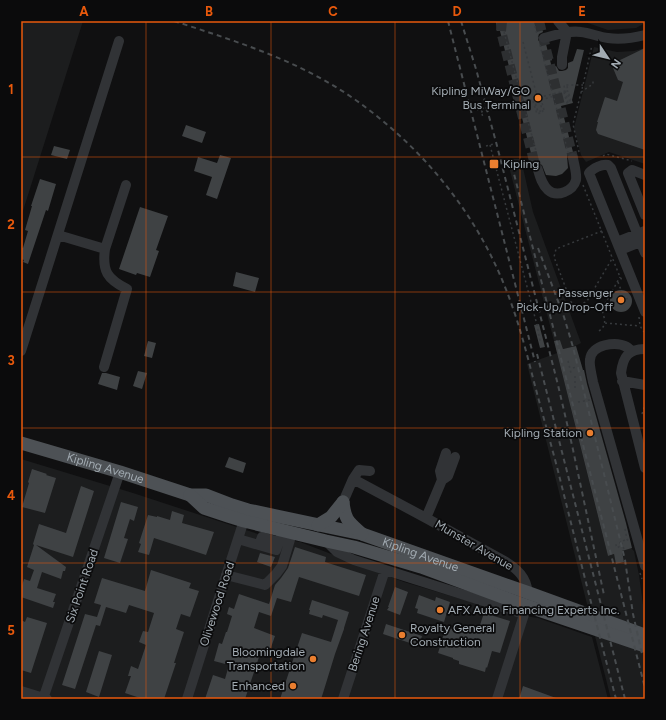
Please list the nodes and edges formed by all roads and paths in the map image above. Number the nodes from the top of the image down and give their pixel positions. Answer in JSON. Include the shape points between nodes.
{"nodes":[{"id":1,"x":558,"y":21,"type":"edge"},
{"id":2,"x":535,"y":26,"type":"dead end"},
{"id":3,"x":504,"y":32,"type":"dead end"},
{"id":4,"x":567,"y":32,"type":"junction"},
{"id":5,"x":645,"y":35,"type":"edge"},
{"id":6,"x":544,"y":38,"type":"dead end"},
{"id":7,"x":119,"y":41,"type":"dead end"},
{"id":8,"x":523,"y":42,"type":"dead end"},
{"id":9,"x":562,"y":65,"type":"dead end"},
{"id":10,"x":593,"y":80,"type":"dead end"},
{"id":11,"x":565,"y":85,"type":"junction"},
{"id":12,"x":583,"y":85,"type":"dead end"},
{"id":13,"x":564,"y":91,"type":"junction"},
{"id":14,"x":582,"y":92,"type":"dead end"},
{"id":15,"x":537,"y":93,"type":"dead end"},
{"id":16,"x":554,"y":96,"type":"junction"},
{"id":17,"x":539,"y":97,"type":"junction"},
{"id":18,"x":534,"y":98,"type":"junction"},
{"id":19,"x":539,"y":100,"type":"junction"},
{"id":20,"x":533,"y":102,"type":"dead end"},
{"id":21,"x":523,"y":104,"type":"junction"},
{"id":22,"x":484,"y":108,"type":"dead end"},
{"id":23,"x":477,"y":110,"type":"dead end"},
{"id":24,"x":481,"y":110,"type":"junction"},
{"id":25,"x":483,"y":118,"type":"dead end"},
{"id":26,"x":494,"y":144,"type":"dead end"},
{"id":27,"x":490,"y":145,"type":"junction"},
{"id":28,"x":486,"y":146,"type":"dead end"},
{"id":29,"x":536,"y":151,"type":"dead end"},
{"id":30,"x":571,"y":156,"type":"joint"},
{"id":31,"x":538,"y":170,"type":"tunnel mouth"},
{"id":32,"x":645,"y":175,"type":"edge"},
{"id":33,"x":126,"y":185,"type":"dead end"},
{"id":34,"x":644,"y":211,"type":"edge"},
{"id":35,"x":602,"y":231,"type":"dead end"},
{"id":36,"x":58,"y":234,"type":"junction"},
{"id":37,"x":642,"y":236,"type":"edge"},
{"id":38,"x":618,"y":246,"type":"junction"},
{"id":39,"x":105,"y":249,"type":"junction"},
{"id":40,"x":645,"y":253,"type":"edge"},
{"id":41,"x":612,"y":257,"type":"dead end"},
{"id":42,"x":620,"y":277,"type":"dead end"},
{"id":43,"x":618,"y":281,"type":"junction"},
{"id":44,"x":632,"y":298,"type":"dead end"},
{"id":45,"x":623,"y":300,"type":"junction"},
{"id":46,"x":605,"y":302,"type":"junction"},
{"id":47,"x":645,"y":312,"type":"edge"},
{"id":48,"x":605,"y":323,"type":"junction"},
{"id":49,"x":640,"y":326,"type":"dead end"},
{"id":50,"x":599,"y":331,"type":"dead end"},
{"id":51,"x":540,"y":341,"type":"dead end"},
{"id":52,"x":645,"y":349,"type":"edge"},
{"id":53,"x":21,"y":351,"type":"edge"},
{"id":54,"x":632,"y":351,"type":"junction"},
{"id":55,"x":568,"y":361,"type":"dead end"},
{"id":56,"x":104,"y":366,"type":"dead end"},
{"id":57,"x":573,"y":368,"type":"dead end"},
{"id":58,"x":583,"y":371,"type":"dead end"},
{"id":59,"x":571,"y":373,"type":"dead end"},
{"id":60,"x":575,"y":376,"type":"dead end"},
{"id":61,"x":622,"y":381,"type":"junction"},
{"id":62,"x":645,"y":385,"type":"edge"},
{"id":63,"x":575,"y":388,"type":"dead end"},
{"id":64,"x":590,"y":400,"type":"dead end"},
{"id":65,"x":578,"y":402,"type":"dead end"},
{"id":66,"x":645,"y":406,"type":"edge"},
{"id":67,"x":642,"y":414,"type":"dead end"},
{"id":68,"x":21,"y":443,"type":"edge"},
{"id":69,"x":450,"y":455,"type":"dead end"},
{"id":70,"x":645,"y":468,"type":"edge"},
{"id":71,"x":370,"y":471,"type":"dead end"},
{"id":72,"x":120,"y":472,"type":"junction"},
{"id":73,"x":353,"y":479,"type":"junction"},
{"id":74,"x":343,"y":502,"type":"junction"},
{"id":75,"x":246,"y":516,"type":"junction"},
{"id":76,"x":426,"y":518,"type":"junction"},
{"id":77,"x":318,"y":525,"type":"junction"},
{"id":78,"x":362,"y":534,"type":"junction"},
{"id":79,"x":262,"y":536,"type":"junction"},
{"id":80,"x":285,"y":536,"type":"junction"},
{"id":81,"x":238,"y":539,"type":"junction"},
{"id":82,"x":627,"y":539,"type":"dead end"},
{"id":83,"x":326,"y":542,"type":"junction"},
{"id":84,"x":621,"y":542,"type":"junction"},
{"id":85,"x":622,"y":546,"type":"junction"},
{"id":86,"x":624,"y":549,"type":"dead end"},
{"id":87,"x":645,"y":566,"type":"edge"},
{"id":88,"x":385,"y":570,"type":"junction"},
{"id":89,"x":226,"y":575,"type":"junction"},
{"id":90,"x":488,"y":585,"type":"junction"},
{"id":91,"x":524,"y":614,"type":"junction"},
{"id":92,"x":645,"y":635,"type":"edge"},
{"id":93,"x":645,"y":646,"type":"edge"},
{"id":94,"x":21,"y":691,"type":"edge"},
{"id":95,"x":45,"y":699,"type":"edge"},
{"id":96,"x":187,"y":699,"type":"edge"},
{"id":97,"x":344,"y":699,"type":"edge"},
{"id":98,"x":497,"y":699,"type":"edge"}],
"edges":[{"from":1,"to":4,"type":"street"},
{"from":2,"to":16,"type":"path"},
{"from":3,"to":21,"type":"path"},
{"from":4,"to":5,"type":"street","via":[[580,31],[618,39]]},
{"from":4,"to":6,"type":"street"},
{"from":4,"to":9,"type":"street"},
{"from":7,"to":36,"type":"street"},
{"from":8,"to":19,"type":"path"},
{"from":10,"to":14,"type":"path","via":[[593,84]]},
{"from":11,"to":12,"type":"path"},
{"from":11,"to":13,"type":"path"},
{"from":11,"to":13,"type":"path","via":[[570,101],[568,102]]},
{"from":13,"to":17,"type":"path"},
{"from":15,"to":17,"type":"path"},
{"from":16,"to":19,"type":"path"},
{"from":16,"to":30,"type":"path"},
{"from":17,"to":18,"type":"path"},
{"from":18,"to":19,"type":"path","via":[[538,112],[544,110]]},
{"from":18,"to":24,"type":"path"},
{"from":19,"to":20,"type":"path","via":[[543,112],[537,114]]},
{"from":19,"to":21,"type":"path"},
{"from":21,"to":29,"type":"path"},
{"from":22,"to":24,"type":"path"},
{"from":23,"to":24,"type":"path"},
{"from":24,"to":25,"type":"path"},
{"from":26,"to":27,"type":"path"},
{"from":27,"to":28,"type":"path"},
{"from":27,"to":51,"type":"path"},
{"from":30,"to":31,"type":"street","via":[[576,174],[575,181],[572,187],[560,194],[548,190],[542,183]]},
{"from":32,"to":34,"type":"street","via":[[632,170],[628,173]]},
{"from":33,"to":39,"type":"street"},
{"from":35,"to":41,"type":"path","via":[[556,249],[554,257],[571,302],[579,306],[587,301]]},
{"from":36,"to":39,"type":"street"},
{"from":36,"to":53,"type":"street"},
{"from":37,"to":38,"type":"street"},
{"from":37,"to":38,"type":"street","via":[[610,168],[605,164],[589,173]]},
{"from":37,"to":40,"type":"street"},
{"from":38,"to":47,"type":"street"},
{"from":39,"to":56,"type":"street","via":[[104,268],[112,280],[127,289]]},
{"from":42,"to":43,"type":"path"},
{"from":43,"to":45,"type":"path"},
{"from":43,"to":46,"type":"path"},
{"from":44,"to":45,"type":"path"},
{"from":45,"to":46,"type":"path","via":[[612,303],[611,306]]},
{"from":46,"to":48,"type":"path","via":[[602,309]]},
{"from":48,"to":49,"type":"path"},
{"from":48,"to":50,"type":"path"},
{"from":52,"to":54,"type":"street"},
{"from":54,"to":61,"type":"street","via":[[622,365]]},
{"from":54,"to":87,"type":"street","via":[[626,347],[608,344],[595,349],[590,360],[593,382]]},
{"from":55,"to":59,"type":"path"},
{"from":57,"to":58,"type":"path"},
{"from":60,"to":63,"type":"path"},
{"from":61,"to":62,"type":"street"},
{"from":61,"to":70,"type":"street"},
{"from":64,"to":65,"type":"path"},
{"from":66,"to":67,"type":"path"},
{"from":68,"to":72,"type":"main road","name":"Kipling Avenue"},
{"from":69,"to":76,"type":"street","via":[[440,471],[442,480]]},
{"from":71,"to":73,"type":"street","via":[[359,470]]},
{"from":72,"to":75,"type":"main road","name":"Kipling Avenue","via":[[190,495],[206,495],[232,505]]},
{"from":72,"to":95,"type":"street","name":"Six Point Road"},
{"from":73,"to":74,"type":"street"},
{"from":73,"to":76,"type":"street","name":"Munster Avenue"},
{"from":74,"to":77,"type":"main road","via":[[332,517]]},
{"from":74,"to":78,"type":"main road","via":[[345,516]]},
{"from":75,"to":77,"type":"main road","name":"Kipling Avenue"},
{"from":75,"to":79,"type":"main road","name":"Kipling Avenue"},
{"from":75,"to":81,"type":"street","name":"Olivewood Road"},
{"from":76,"to":91,"type":"street","name":"Munster Avenue","via":[[516,569],[524,578],[528,590]]},
{"from":77,"to":78,"type":"main road","name":"Kipling Avenue"},
{"from":78,"to":90,"type":"main road","name":"Kipling Avenue"},
{"from":79,"to":80,"type":"main road","name":"Kipling Avenue"},
{"from":79,"to":80,"type":"street","via":[[276,550]]},
{"from":79,"to":81,"type":"street"},
{"from":80,"to":83,"type":"main road","name":"Kipling Avenue"},
{"from":80,"to":89,"type":"street","via":[[282,566],[265,584]]},
{"from":81,"to":89,"type":"street","name":"Olivewood Road"},
{"from":82,"to":84,"type":"path"},
{"from":83,"to":88,"type":"street","name":"Kipling Avenue","via":[[337,552]]},
{"from":83,"to":90,"type":"main road","name":"Kipling Avenue","via":[[354,546]]},
{"from":84,"to":85,"type":"path"},
{"from":84,"to":85,"type":"path","via":[[616,545],[617,548]]},
{"from":85,"to":86,"type":"path"},
{"from":88,"to":91,"type":"street","name":"Kipling Avenue"},
{"from":88,"to":97,"type":"street","name":"Bering Avenue"},
{"from":89,"to":96,"type":"street","name":"Olivewood Road"},
{"from":90,"to":92,"type":"main road","name":"Kipling Avenue","via":[[529,593]]},
{"from":90,"to":93,"type":"main road","name":"Kipling Avenue","via":[[527,606]]},
{"from":91,"to":98,"type":"street","name":"Munster Avenue"},
{"from":94,"to":95,"type":"street"}]}
